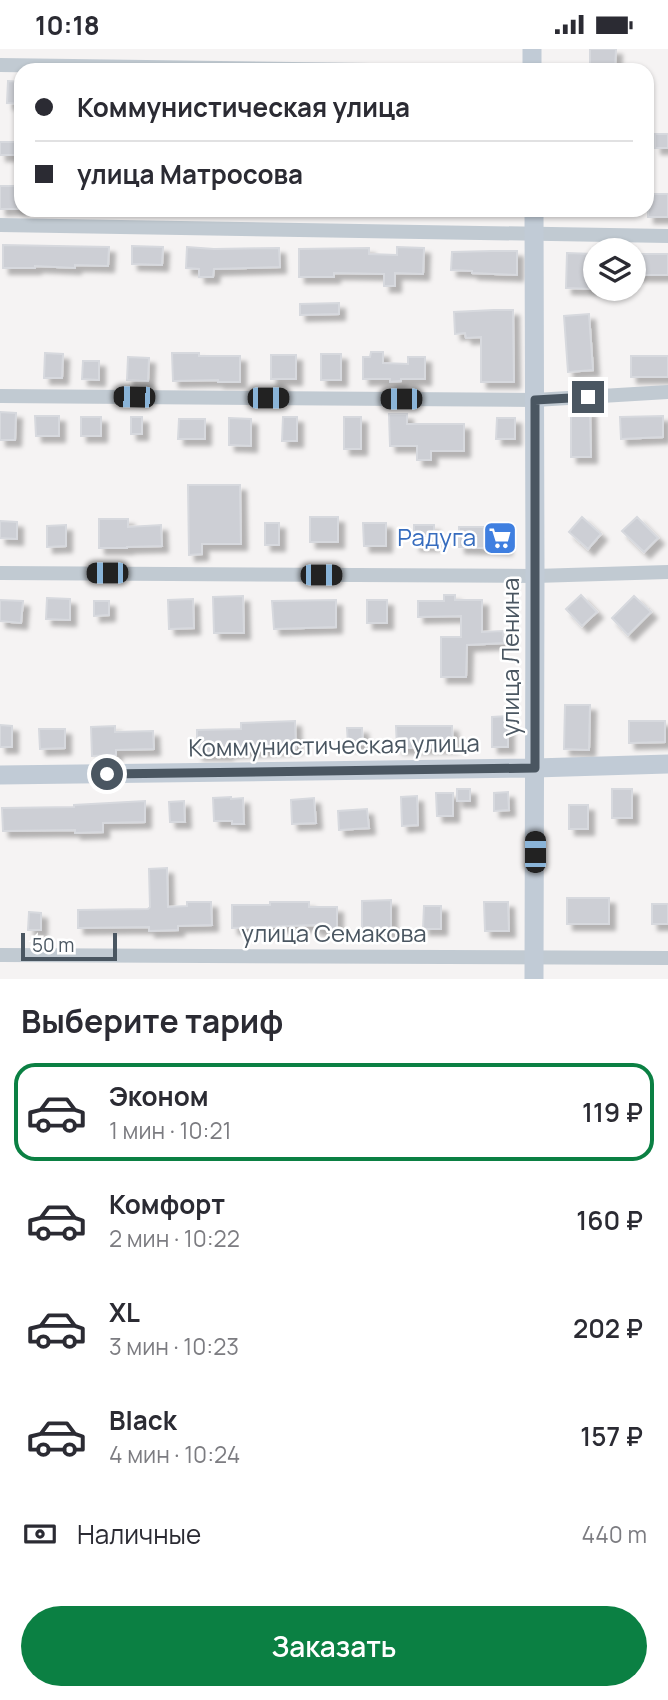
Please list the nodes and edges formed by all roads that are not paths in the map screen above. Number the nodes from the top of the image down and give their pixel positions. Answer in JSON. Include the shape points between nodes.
{"nodes":[{"id":1,"x":534,"y":217,"type":"edge"},
{"id":2,"x":0,"y":225,"type":"edge"},
{"id":3,"x":534,"y":235,"type":"junction"},
{"id":4,"x":668,"y":236,"type":"edge"},
{"id":5,"x":668,"y":392,"type":"edge"},
{"id":6,"x":0,"y":396,"type":"edge"},
{"id":7,"x":535,"y":400,"type":"junction"},
{"id":8,"x":668,"y":572,"type":"edge"},
{"id":9,"x":0,"y":573,"type":"edge"},
{"id":10,"x":536,"y":576,"type":"junction"},
{"id":11,"x":668,"y":764,"type":"edge"},
{"id":12,"x":535,"y":768,"type":"junction"},
{"id":13,"x":0,"y":775,"type":"edge"},
{"id":14,"x":0,"y":955,"type":"edge"},
{"id":15,"x":534,"y":957,"type":"junction"},
{"id":16,"x":668,"y":958,"type":"edge"},
{"id":17,"x":534,"y":979,"type":"edge"}],
"edges":[{"from":1,"to":3,"type":"main road","name":"улица Ленина"},
{"from":2,"to":3,"type":"street"},
{"from":3,"to":4,"type":"street"},
{"from":3,"to":7,"type":"main road","name":"улица Ленина"},
{"from":5,"to":7,"type":"street"},
{"from":6,"to":7,"type":"street"},
{"from":7,"to":10,"type":"main road","name":"улица Ленина"},
{"from":8,"to":10,"type":"street"},
{"from":9,"to":10,"type":"street"},
{"from":10,"to":12,"type":"main road","name":"улица Ленина"},
{"from":11,"to":12,"type":"main road","name":"Коммунистическая улица"},
{"from":12,"to":13,"type":"main road","name":"Коммунистическая улица"},
{"from":12,"to":15,"type":"main road","name":"улица Ленина"},
{"from":14,"to":15,"type":"street","name":"улица Семакова"},
{"from":15,"to":16,"type":"street","name":"улица Семакова"},
{"from":15,"to":17,"type":"main road","name":"улица Ленина"}]}
